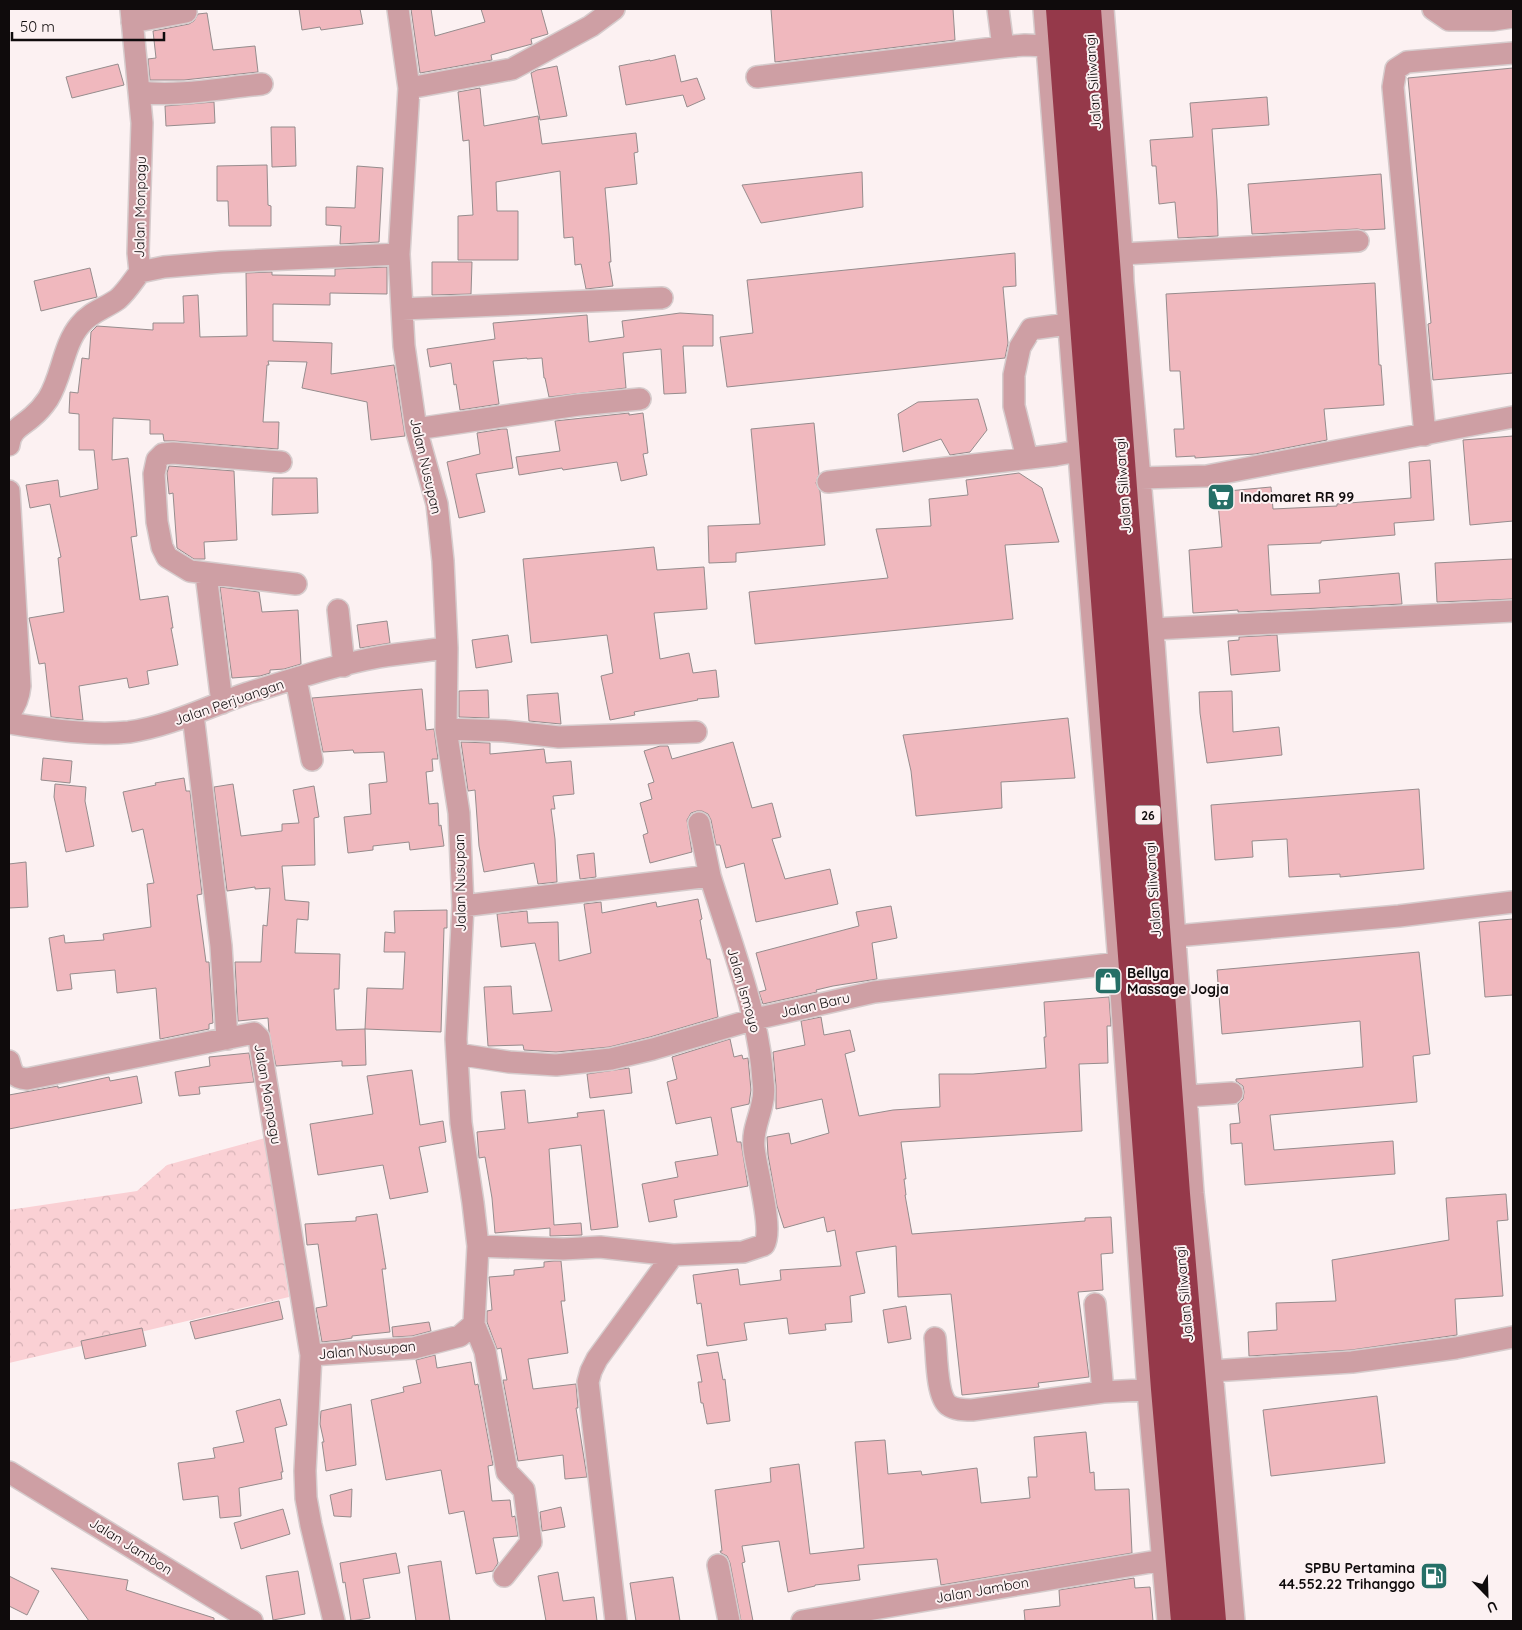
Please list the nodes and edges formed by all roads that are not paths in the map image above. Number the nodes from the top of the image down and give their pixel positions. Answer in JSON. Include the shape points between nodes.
{"nodes":[{"id":1,"x":398,"y":9,"type":"edge"},
{"id":2,"x":614,"y":9,"type":"edge"},
{"id":3,"x":998,"y":9,"type":"edge"},
{"id":4,"x":1044,"y":9,"type":"edge"},
{"id":5,"x":1060,"y":9,"type":"edge"},
{"id":6,"x":1087,"y":9,"type":"edge"},
{"id":7,"x":1103,"y":9,"type":"edge"},
{"id":8,"x":1433,"y":9,"type":"edge"},
{"id":9,"x":186,"y":12,"type":"dead end"},
{"id":10,"x":131,"y":15,"type":"edge"},
{"id":11,"x":1513,"y":16,"type":"edge"},
{"id":12,"x":1047,"y":46,"type":"junction"},
{"id":13,"x":1003,"y":47,"type":"junction"},
{"id":14,"x":1513,"y":53,"type":"edge"},
{"id":15,"x":757,"y":76,"type":"dead end"},
{"id":16,"x":262,"y":84,"type":"dead end"},
{"id":17,"x":409,"y":88,"type":"junction"},
{"id":18,"x":139,"y":92,"type":"junction"},
{"id":19,"x":1358,"y":241,"type":"dead end"},
{"id":20,"x":399,"y":254,"type":"junction"},
{"id":21,"x":1122,"y":254,"type":"junction"},
{"id":22,"x":140,"y":272,"type":"junction"},
{"id":23,"x":1116,"y":283,"type":"junction"},
{"id":24,"x":662,"y":298,"type":"dead end"},
{"id":25,"x":402,"y":308,"type":"junction"},
{"id":26,"x":1068,"y":324,"type":"junction"},
{"id":27,"x":640,"y":399,"type":"dead end"},
{"id":28,"x":1513,"y":417,"type":"edge"},
{"id":29,"x":416,"y":429,"type":"junction"},
{"id":30,"x":1425,"y":435,"type":"junction"},
{"id":31,"x":9,"y":445,"type":"edge"},
{"id":32,"x":1078,"y":451,"type":"junction"},
{"id":33,"x":1027,"y":458,"type":"junction"},
{"id":34,"x":280,"y":462,"type":"dead end"},
{"id":35,"x":1141,"y":478,"type":"junction"},
{"id":36,"x":828,"y":482,"type":"dead end"},
{"id":37,"x":9,"y":491,"type":"edge"},
{"id":38,"x":206,"y":574,"type":"junction"},
{"id":39,"x":296,"y":584,"type":"dead end"},
{"id":40,"x":338,"y":610,"type":"dead end"},
{"id":41,"x":1513,"y":611,"type":"edge"},
{"id":42,"x":1153,"y":629,"type":"junction"},
{"id":43,"x":447,"y":648,"type":"junction"},
{"id":44,"x":344,"y":666,"type":"junction"},
{"id":45,"x":296,"y":679,"type":"junction"},
{"id":46,"x":222,"y":703,"type":"junction"},
{"id":47,"x":9,"y":714,"type":"edge"},
{"id":48,"x":193,"y":715,"type":"junction"},
{"id":49,"x":9,"y":723,"type":"edge"},
{"id":50,"x":446,"y":729,"type":"junction"},
{"id":51,"x":696,"y":732,"type":"dead end"},
{"id":52,"x":312,"y":760,"type":"dead end"},
{"id":53,"x":700,"y":823,"type":"dead end"},
{"id":54,"x":710,"y":876,"type":"junction"},
{"id":55,"x":1513,"y":902,"type":"edge"},
{"id":56,"x":463,"y":906,"type":"junction"},
{"id":57,"x":1176,"y":936,"type":"junction"},
{"id":58,"x":1118,"y":963,"type":"junction"},
{"id":59,"x":755,"y":1019,"type":"junction"},
{"id":60,"x":226,"y":1039,"type":"junction"},
{"id":61,"x":457,"y":1054,"type":"junction"},
{"id":62,"x":9,"y":1061,"type":"edge"},
{"id":63,"x":1232,"y":1093,"type":"dead end"},
{"id":64,"x":1187,"y":1096,"type":"junction"},
{"id":65,"x":1184,"y":1194,"type":"junction"},
{"id":66,"x":478,"y":1246,"type":"junction"},
{"id":67,"x":673,"y":1255,"type":"junction"},
{"id":68,"x":1095,"y":1304,"type":"dead end"},
{"id":69,"x":474,"y":1324,"type":"junction"},
{"id":70,"x":1513,"y":1337,"type":"edge"},
{"id":71,"x":935,"y":1338,"type":"dead end"},
{"id":72,"x":311,"y":1355,"type":"junction"},
{"id":73,"x":1212,"y":1371,"type":"junction"},
{"id":74,"x":1157,"y":1390,"type":"junction"},
{"id":75,"x":1103,"y":1392,"type":"junction"},
{"id":76,"x":9,"y":1472,"type":"edge"},
{"id":77,"x":1163,"y":1560,"type":"junction"},
{"id":78,"x":718,"y":1565,"type":"dead end"},
{"id":79,"x":504,"y":1576,"type":"dead end"},
{"id":80,"x":252,"y":1621,"type":"edge"},
{"id":81,"x":334,"y":1621,"type":"edge"},
{"id":82,"x":616,"y":1621,"type":"edge"},
{"id":83,"x":729,"y":1621,"type":"edge"},
{"id":84,"x":802,"y":1621,"type":"edge"},
{"id":85,"x":1168,"y":1621,"type":"edge"},
{"id":86,"x":1185,"y":1621,"type":"edge"},
{"id":87,"x":1212,"y":1621,"type":"edge"},
{"id":88,"x":1234,"y":1621,"type":"edge"}],
"edges":[{"from":1,"to":17,"type":"street","name":"Jalan Nusupan"},
{"from":2,"to":17,"type":"street","via":[[592,26],[512,69]]},
{"from":3,"to":13,"type":"street"},
{"from":4,"to":12,"type":"street"},
{"from":5,"to":74,"type":"highway","name":"Jalan Siliwangi","number":"26"},
{"from":6,"to":23,"type":"highway","name":"Jalan Siliwangi","number":"26"},
{"from":7,"to":21,"type":"street"},
{"from":8,"to":11,"type":"street","via":[[1449,20],[1493,20]]},
{"from":9,"to":10,"type":"street"},
{"from":10,"to":18,"type":"street","name":"Jalan Monpagu"},
{"from":12,"to":13,"type":"street"},
{"from":12,"to":26,"type":"street"},
{"from":13,"to":15,"type":"street"},
{"from":14,"to":30,"type":"street","via":[[1407,62],[1396,69],[1393,87],[1395,115]]},
{"from":16,"to":18,"type":"street","via":[[177,93]]},
{"from":17,"to":20,"type":"street","name":"Jalan Nusupan"},
{"from":18,"to":22,"type":"street","name":"Jalan Monpagu","via":[[142,123]]},
{"from":19,"to":21,"type":"street"},
{"from":20,"to":22,"type":"street","via":[[222,262]]},
{"from":20,"to":25,"type":"street","name":"Jalan Nusupan"},
{"from":21,"to":23,"type":"street"},
{"from":22,"to":31,"type":"street","name":"Jalan Monpagu","via":[[117,299],[79,325],[48,399],[15,429]]},
{"from":23,"to":35,"type":"street"},
{"from":23,"to":65,"type":"highway","name":"Jalan Siliwangi","number":"26"},
{"from":24,"to":25,"type":"street"},
{"from":25,"to":29,"type":"street","name":"Jalan Nusupan"},
{"from":26,"to":32,"type":"street"},
{"from":26,"to":33,"type":"street","via":[[1032,329],[1020,347],[1014,375],[1014,406]]},
{"from":27,"to":29,"type":"street"},
{"from":28,"to":30,"type":"street"},
{"from":29,"to":43,"type":"street","name":"Jalan Nusupan","via":[[437,504],[444,561]]},
{"from":30,"to":35,"type":"street","via":[[1207,476]]},
{"from":32,"to":33,"type":"street"},
{"from":32,"to":58,"type":"street"},
{"from":33,"to":36,"type":"street"},
{"from":34,"to":38,"type":"street","via":[[173,453],[163,454],[157,460],[154,474],[162,547],[167,557],[177,564]]},
{"from":35,"to":42,"type":"street"},
{"from":37,"to":47,"type":"street","via":[[20,686],[16,704]]},
{"from":38,"to":39,"type":"street"},
{"from":38,"to":46,"type":"street"},
{"from":40,"to":44,"type":"street"},
{"from":41,"to":42,"type":"street"},
{"from":42,"to":57,"type":"street"},
{"from":43,"to":44,"type":"street","name":"Jalan Perjuangan","via":[[379,657]]},
{"from":43,"to":50,"type":"street","name":"Jalan Nusupan"},
{"from":44,"to":45,"type":"street","name":"Jalan Perjuangan"},
{"from":45,"to":46,"type":"street","name":"Jalan Perjuangan"},
{"from":45,"to":52,"type":"street"},
{"from":46,"to":48,"type":"street","name":"Jalan Perjuangan"},
{"from":48,"to":49,"type":"street","name":"Jalan Perjuangan","via":[[130,732],[46,729]]},
{"from":48,"to":60,"type":"street","via":[[221,946]]},
{"from":50,"to":51,"type":"street","via":[[559,737]]},
{"from":50,"to":56,"type":"street","name":"Jalan Nusupan","via":[[460,813]]},
{"from":53,"to":54,"type":"street","name":"Jalan Ismoyo"},
{"from":54,"to":56,"type":"street"},
{"from":54,"to":59,"type":"street","name":"Jalan Ismoyo"},
{"from":55,"to":57,"type":"street"},
{"from":56,"to":61,"type":"street","name":"Jalan Nusupan"},
{"from":57,"to":64,"type":"street"},
{"from":58,"to":59,"type":"street","name":"Jalan Baru","via":[[890,989]]},
{"from":58,"to":74,"type":"street"},
{"from":59,"to":61,"type":"street","name":"Jalan Baru","via":[[653,1049],[587,1062],[518,1062]]},
{"from":59,"to":67,"type":"street","name":"Jalan Ismoyo","via":[[763,1102],[754,1139],[766,1218],[766,1242],[764,1246],[743,1252]]},
{"from":60,"to":62,"type":"street","name":"Jalan Monpagu","via":[[27,1080],[12,1072]]},
{"from":60,"to":72,"type":"street","name":"Jalan Monpagu","via":[[254,1033],[260,1038]]},
{"from":61,"to":66,"type":"street","name":"Jalan Nusupan","via":[[461,1123]]},
{"from":63,"to":64,"type":"street"},
{"from":64,"to":65,"type":"street"},
{"from":65,"to":73,"type":"street"},
{"from":65,"to":87,"type":"highway","name":"Jalan Siliwangi","number":"26"},
{"from":66,"to":67,"type":"street","name":"Jalan Ismoyo","via":[[600,1247]]},
{"from":66,"to":69,"type":"street","name":"Jalan Nusupan"},
{"from":67,"to":82,"type":"street","via":[[597,1360],[588,1382]]},
{"from":68,"to":75,"type":"street"},
{"from":69,"to":72,"type":"street","name":"Jalan Nusupan","via":[[460,1336],[414,1348]]},
{"from":69,"to":79,"type":"street","via":[[486,1358],[507,1472],[524,1490],[531,1542]]},
{"from":70,"to":73,"type":"street","via":[[1352,1362]]},
{"from":71,"to":75,"type":"street","via":[[941,1394],[947,1404],[956,1409],[972,1410]]},
{"from":72,"to":81,"type":"street","name":"Jalan Nusupan","via":[[306,1498]]},
{"from":73,"to":88,"type":"street"},
{"from":74,"to":75,"type":"street"},
{"from":74,"to":77,"type":"street"},
{"from":74,"to":86,"type":"highway","name":"Jalan Siliwangi","number":"26"},
{"from":76,"to":80,"type":"street","name":"Jalan Jambon"},
{"from":77,"to":84,"type":"street","name":"Jalan Jambon"},
{"from":77,"to":85,"type":"street"},
{"from":78,"to":83,"type":"street"}]}
